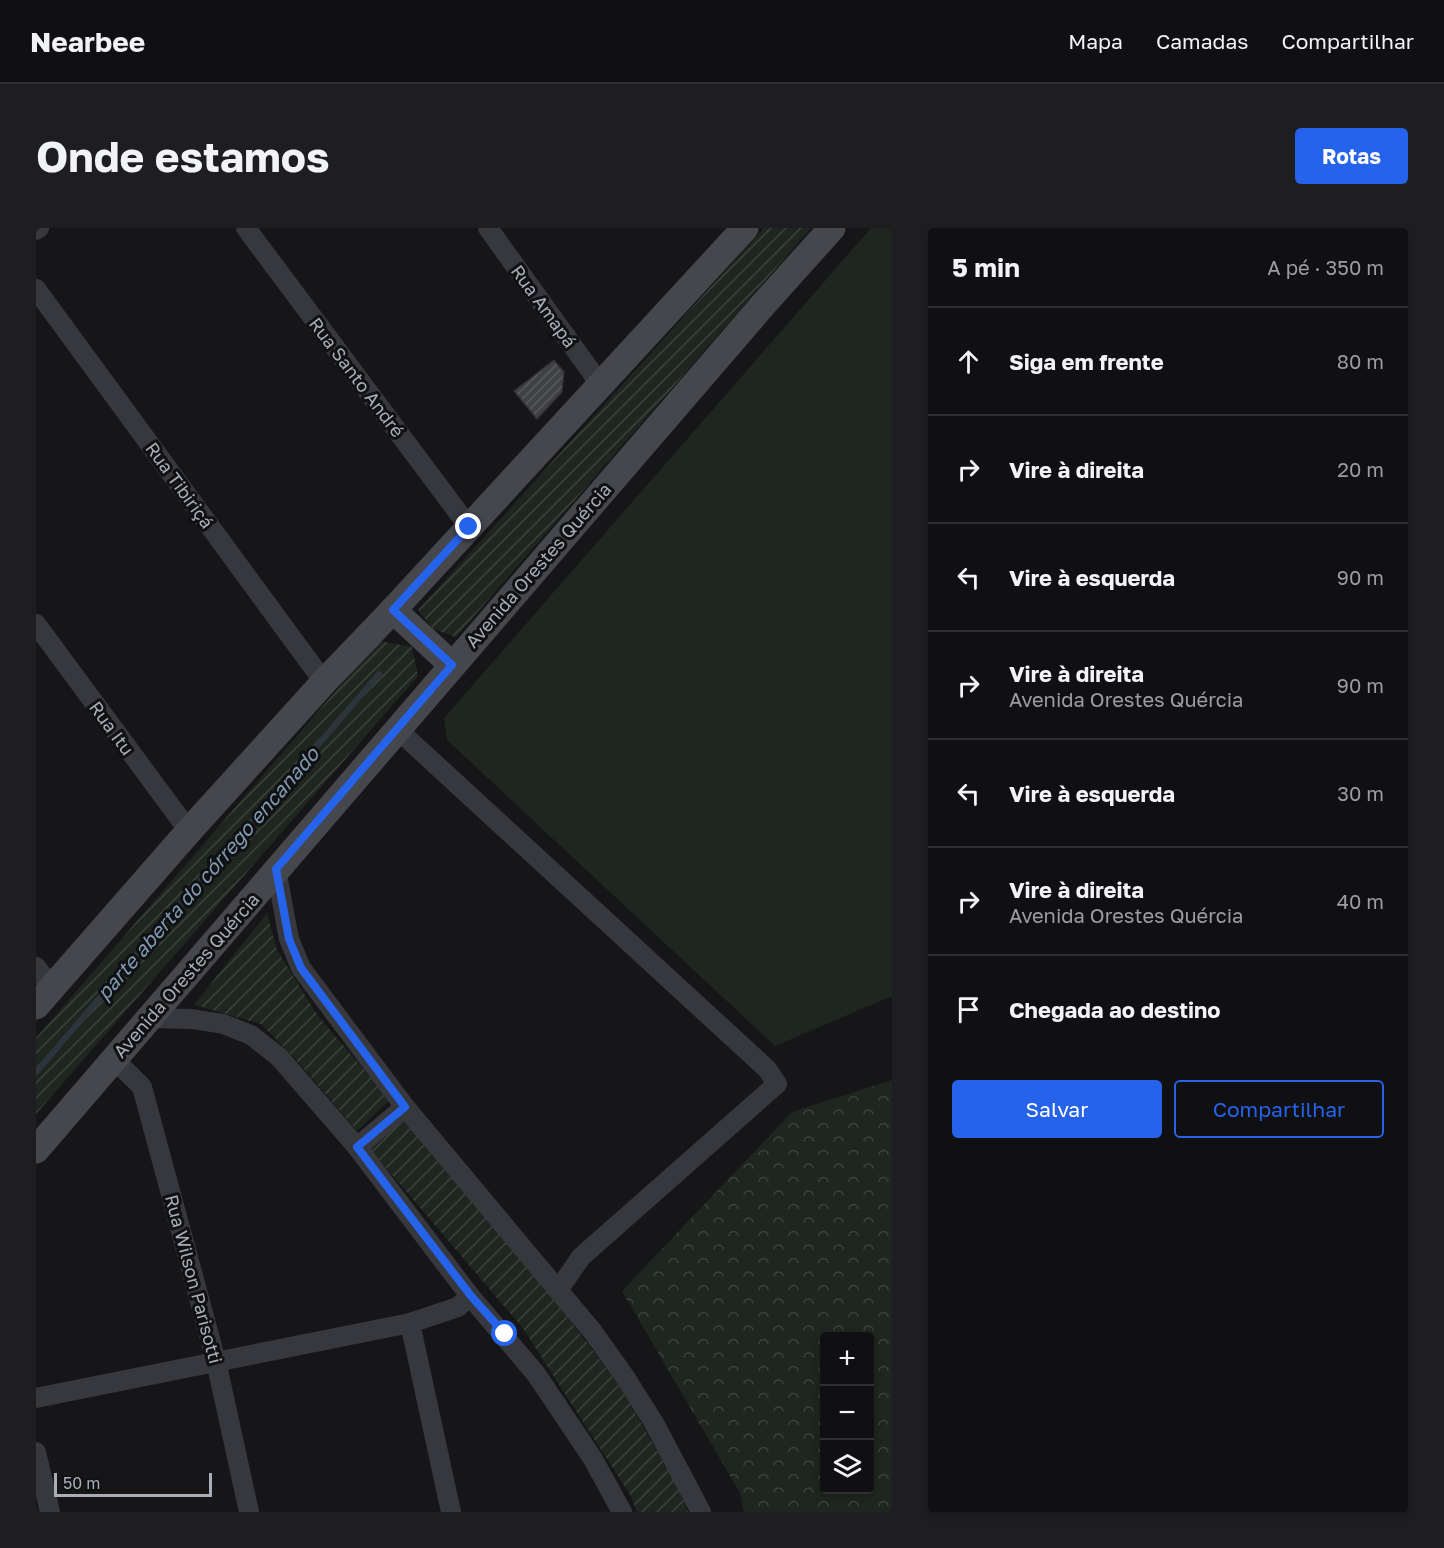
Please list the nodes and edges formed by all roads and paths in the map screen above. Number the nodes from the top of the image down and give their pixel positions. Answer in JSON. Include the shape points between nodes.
{"nodes":[{"id":1,"x":246,"y":228,"type":"edge"},
{"id":2,"x":488,"y":228,"type":"edge"},
{"id":3,"x":745,"y":228,"type":"edge"},
{"id":4,"x":832,"y":228,"type":"edge"},
{"id":5,"x":36,"y":289,"type":"edge"},
{"id":6,"x":600,"y":384,"type":"junction"},
{"id":7,"x":469,"y":527,"type":"junction"},
{"id":8,"x":393,"y":610,"type":"junction"},
{"id":9,"x":36,"y":624,"type":"edge"},
{"id":10,"x":452,"y":665,"type":"junction"},
{"id":11,"x":324,"y":682,"type":"junction"},
{"id":12,"x":397,"y":729,"type":"junction"},
{"id":13,"x":189,"y":831,"type":"junction"},
{"id":14,"x":276,"y":869,"type":"junction"},
{"id":15,"x":41,"y":987,"type":"edge"},
{"id":16,"x":149,"y":1018,"type":"junction"},
{"id":17,"x":114,"y":1059,"type":"junction"},
{"id":18,"x":405,"y":1107,"type":"junction"},
{"id":19,"x":357,"y":1147,"type":"junction"},
{"id":20,"x":36,"y":1150,"type":"edge"},
{"id":21,"x":559,"y":1289,"type":"junction"},
{"id":22,"x":471,"y":1296,"type":"junction"},
{"id":23,"x":410,"y":1323,"type":"junction"},
{"id":24,"x":216,"y":1361,"type":"junction"},
{"id":25,"x":36,"y":1398,"type":"edge"},
{"id":26,"x":36,"y":1452,"type":"edge"},
{"id":27,"x":50,"y":1512,"type":"edge"},
{"id":28,"x":249,"y":1512,"type":"edge"},
{"id":29,"x":451,"y":1512,"type":"edge"},
{"id":30,"x":622,"y":1512,"type":"edge"},
{"id":31,"x":701,"y":1512,"type":"edge"}],
"edges":[{"from":1,"to":7,"type":"street","name":"Rua Santo André"},
{"from":2,"to":6,"type":"street","name":"Rua Amapá"},
{"from":3,"to":6,"type":"main road"},
{"from":4,"to":10,"type":"main road","name":"Avenida Orestes Quércia"},
{"from":5,"to":11,"type":"street","name":"Rua Tibiriçá"},
{"from":6,"to":7,"type":"main road"},
{"from":7,"to":8,"type":"main road"},
{"from":8,"to":10,"type":"main road"},
{"from":8,"to":11,"type":"main road"},
{"from":9,"to":13,"type":"street","name":"Rua Itu"},
{"from":10,"to":12,"type":"main road","name":"Avenida Orestes Quércia"},
{"from":11,"to":13,"type":"main road"},
{"from":12,"to":14,"type":"main road","name":"Avenida Orestes Quércia"},
{"from":12,"to":21,"type":"street","via":[[767,1069],[777,1084],[581,1257]]},
{"from":13,"to":15,"type":"main road"},
{"from":14,"to":16,"type":"main road","name":"Avenida Orestes Quércia"},
{"from":14,"to":18,"type":"street","via":[[289,939],[301,968]]},
{"from":16,"to":17,"type":"main road","name":"Avenida Orestes Quércia"},
{"from":16,"to":19,"type":"street","via":[[192,1018],[252,1035],[279,1057]]},
{"from":17,"to":20,"type":"main road","name":"Avenida Orestes Quércia"},
{"from":17,"to":24,"type":"street","name":"Rua Wilson Parisotti","via":[[142,1087]]},
{"from":18,"to":19,"type":"street"},
{"from":18,"to":21,"type":"street"},
{"from":19,"to":22,"type":"street"},
{"from":21,"to":31,"type":"street","via":[[631,1386]]},
{"from":22,"to":23,"type":"street","via":[[458,1307]]},
{"from":22,"to":30,"type":"street","via":[[554,1399]]},
{"from":23,"to":24,"type":"street"},
{"from":23,"to":29,"type":"street"},
{"from":24,"to":25,"type":"street"},
{"from":24,"to":28,"type":"street","name":"Rua Wilson Parisotti"},
{"from":26,"to":27,"type":"street"}]}
